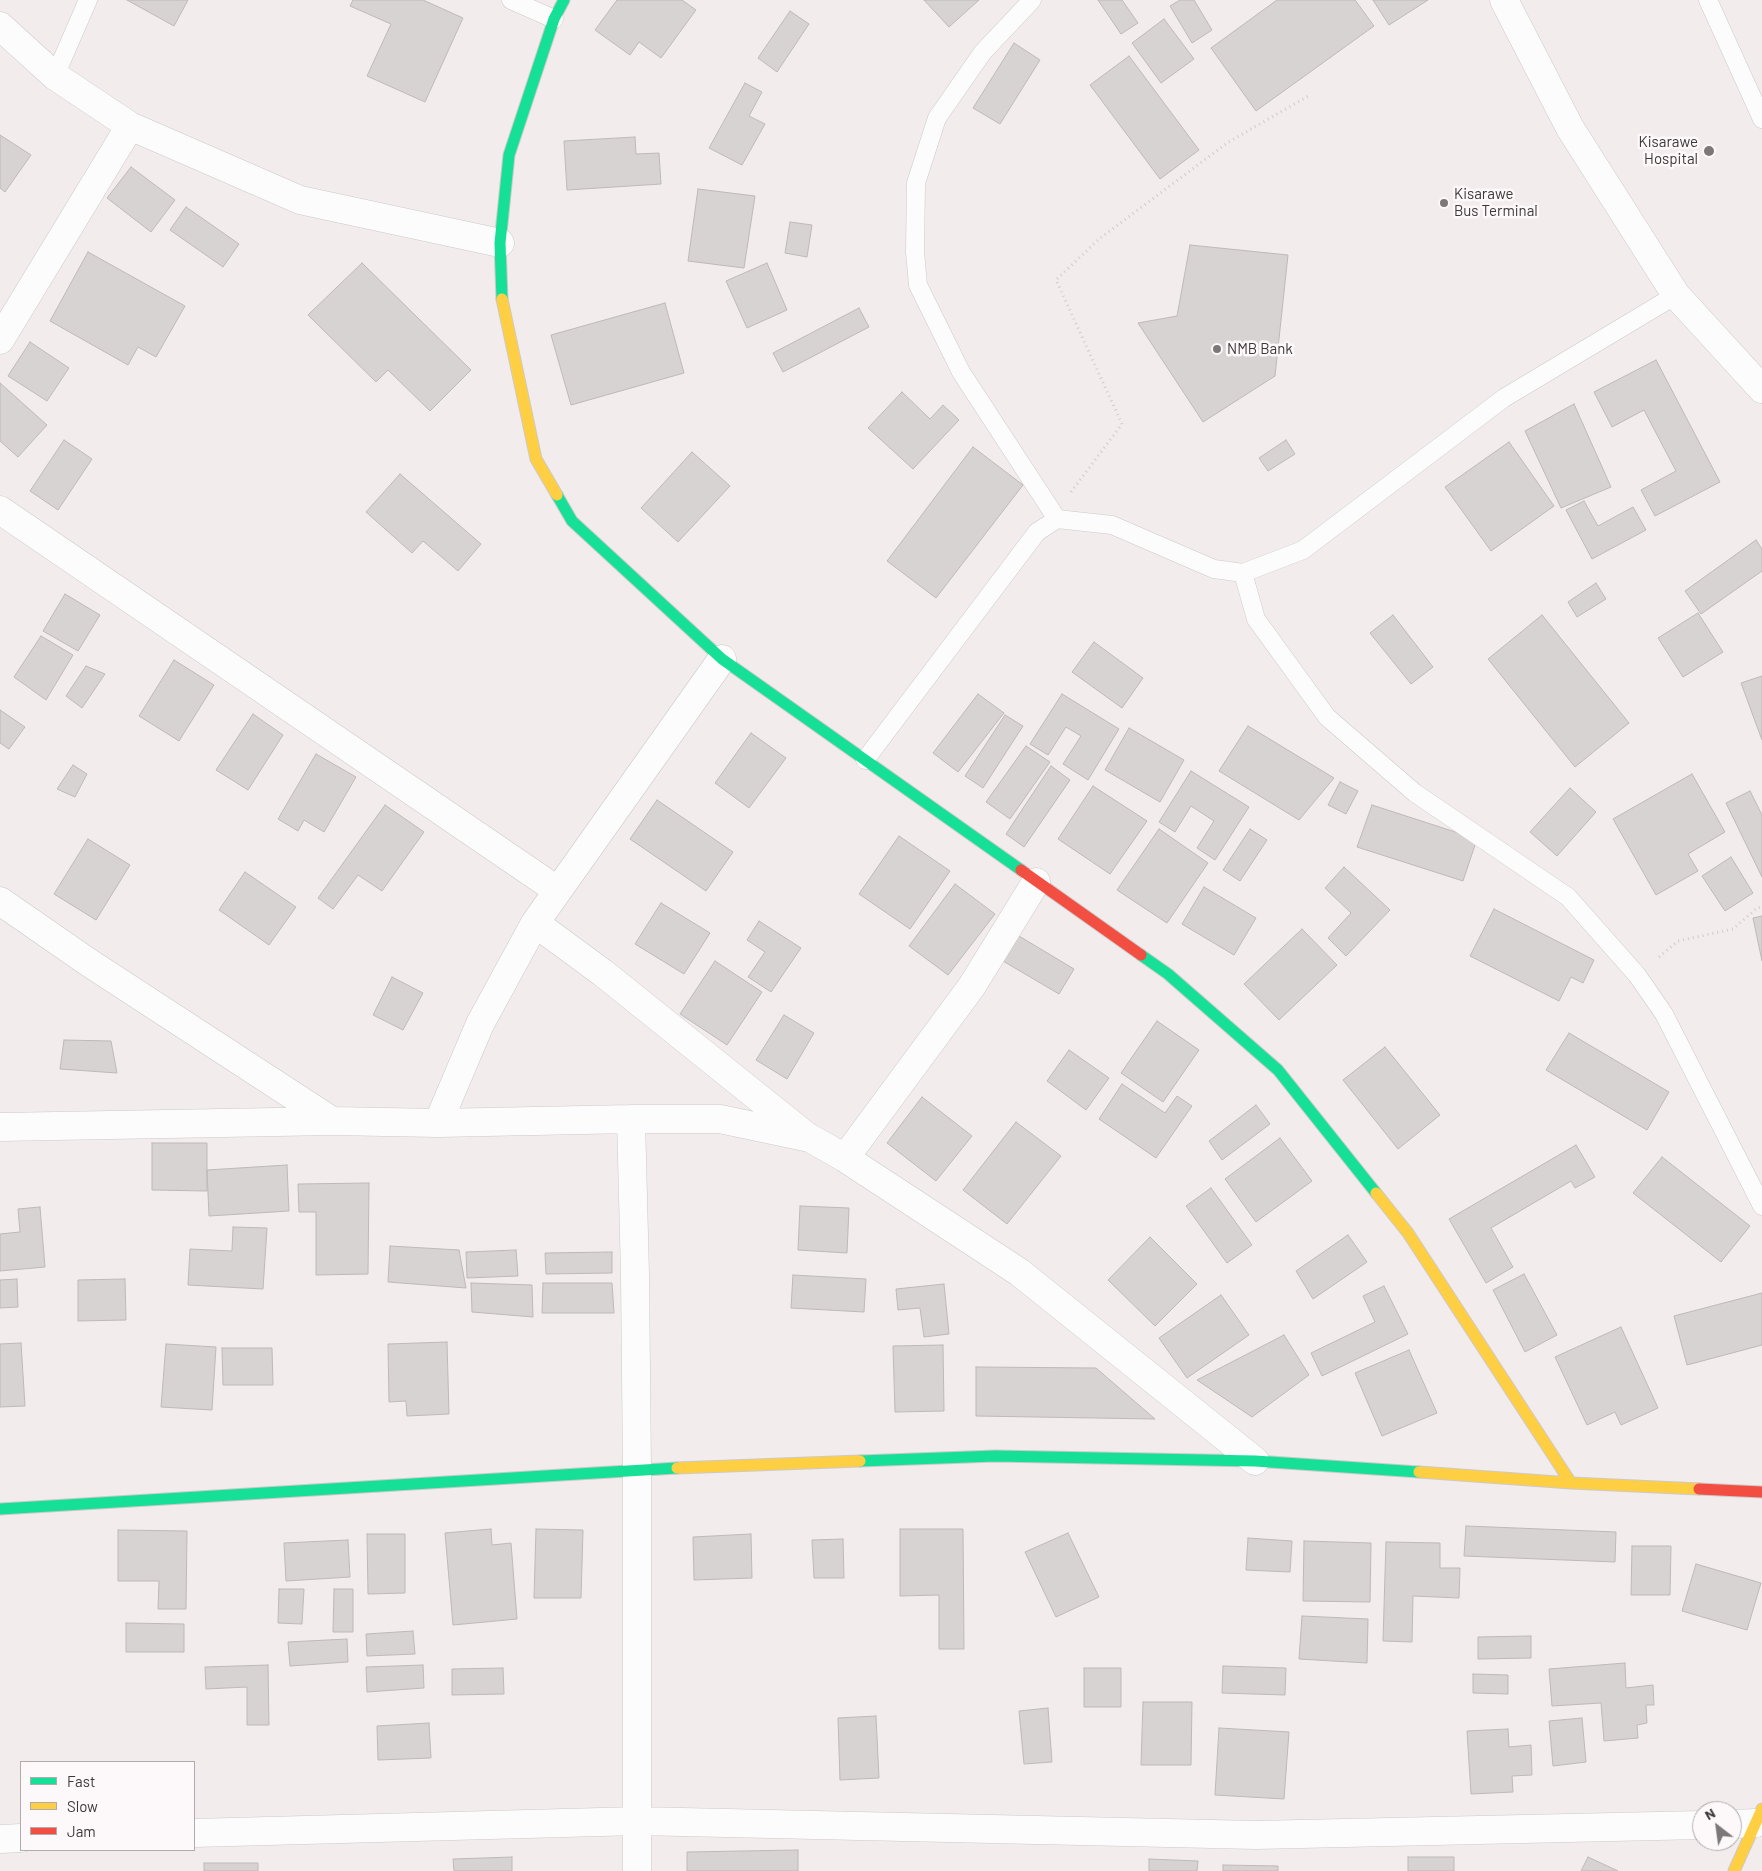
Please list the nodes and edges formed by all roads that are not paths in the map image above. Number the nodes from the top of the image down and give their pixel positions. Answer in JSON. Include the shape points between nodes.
{"nodes":[{"id":1,"x":88,"y":0,"type":"edge"},
{"id":2,"x":511,"y":0,"type":"edge"},
{"id":3,"x":564,"y":0,"type":"edge"},
{"id":4,"x":1032,"y":0,"type":"edge"},
{"id":5,"x":1504,"y":0,"type":"edge"},
{"id":6,"x":1708,"y":0,"type":"edge"},
{"id":7,"x":554,"y":19,"type":"junction"},
{"id":8,"x":0,"y":26,"type":"edge"},
{"id":9,"x":56,"y":76,"type":"junction"},
{"id":10,"x":1762,"y":119,"type":"edge"},
{"id":11,"x":130,"y":126,"type":"junction"},
{"id":12,"x":500,"y":243,"type":"junction"},
{"id":13,"x":1676,"y":295,"type":"junction"},
{"id":14,"x":0,"y":340,"type":"edge"},
{"id":15,"x":1762,"y":389,"type":"edge"},
{"id":16,"x":0,"y":510,"type":"edge"},
{"id":17,"x":1056,"y":517,"type":"junction"},
{"id":18,"x":1243,"y":573,"type":"junction"},
{"id":19,"x":722,"y":659,"type":"junction"},
{"id":20,"x":865,"y":760,"type":"junction"},
{"id":21,"x":1036,"y":882,"type":"junction"},
{"id":22,"x":557,"y":890,"type":"junction"},
{"id":23,"x":0,"y":901,"type":"edge"},
{"id":24,"x":535,"y":923,"type":"junction"},
{"id":25,"x":631,"y":1119,"type":"junction"},
{"id":26,"x":332,"y":1121,"type":"junction"},
{"id":27,"x":438,"y":1122,"type":"junction"},
{"id":28,"x":0,"y":1127,"type":"edge"},
{"id":29,"x":810,"y":1138,"type":"junction"},
{"id":30,"x":845,"y":1158,"type":"junction"},
{"id":31,"x":1762,"y":1206,"type":"edge"},
{"id":32,"x":1255,"y":1461,"type":"junction"},
{"id":33,"x":637,"y":1470,"type":"junction"},
{"id":34,"x":1571,"y":1483,"type":"junction"},
{"id":35,"x":1762,"y":1492,"type":"edge"},
{"id":36,"x":0,"y":1509,"type":"edge"},
{"id":37,"x":1750,"y":1818,"type":"edge"},
{"id":38,"x":638,"y":1821,"type":"junction"},
{"id":39,"x":1692,"y":1825,"type":"edge"},
{"id":40,"x":195,"y":1833,"type":"edge"},
{"id":41,"x":20,"y":1838,"type":"edge"},
{"id":42,"x":0,"y":1839,"type":"edge"},
{"id":43,"x":637,"y":1871,"type":"edge"},
{"id":44,"x":1734,"y":1871,"type":"edge"}],
"edges":[{"from":1,"to":9,"type":"lane"},
{"from":2,"to":7,"type":"lane"},
{"from":3,"to":7,"type":"street"},
{"from":4,"to":17,"type":"lane","via":[[983,52],[938,118],[916,183],[915,252],[918,285],[961,372]]},
{"from":5,"to":13,"type":"street","via":[[1570,128]]},
{"from":6,"to":10,"type":"lane"},
{"from":7,"to":12,"type":"street","via":[[509,155]]},
{"from":8,"to":9,"type":"street"},
{"from":9,"to":11,"type":"street"},
{"from":11,"to":12,"type":"street","via":[[300,200]]},
{"from":11,"to":14,"type":"street"},
{"from":12,"to":19,"type":"street","via":[[502,302],[536,459],[572,522]]},
{"from":13,"to":15,"type":"street"},
{"from":13,"to":18,"type":"lane","via":[[1504,398],[1303,550]]},
{"from":16,"to":22,"type":"street"},
{"from":17,"to":18,"type":"lane","via":[[1112,525],[1214,569]]},
{"from":17,"to":20,"type":"lane","via":[[1037,532]]},
{"from":18,"to":31,"type":"lane","via":[[1256,619],[1327,717],[1415,793],[1568,896],[1637,975],[1664,1014]]},
{"from":19,"to":20,"type":"street"},
{"from":19,"to":22,"type":"street"},
{"from":20,"to":21,"type":"street"},
{"from":21,"to":30,"type":"street","via":[[972,986]]},
{"from":21,"to":34,"type":"street","via":[[1168,974],[1278,1070],[1408,1233]]},
{"from":22,"to":24,"type":"street"},
{"from":23,"to":26,"type":"street"},
{"from":24,"to":27,"type":"street","via":[[480,1024]]},
{"from":24,"to":29,"type":"street"},
{"from":25,"to":27,"type":"street"},
{"from":25,"to":29,"type":"street","via":[[720,1119]]},
{"from":25,"to":33,"type":"street"},
{"from":26,"to":27,"type":"street"},
{"from":26,"to":28,"type":"street"},
{"from":29,"to":30,"type":"street"},
{"from":30,"to":32,"type":"street","via":[[1018,1272]]},
{"from":32,"to":33,"type":"street","via":[[995,1456]]},
{"from":32,"to":34,"type":"street"},
{"from":33,"to":36,"type":"street"},
{"from":33,"to":38,"type":"street"},
{"from":34,"to":35,"type":"street"},
{"from":37,"to":44,"type":"street"},
{"from":38,"to":39,"type":"street","via":[[1256,1835]]},
{"from":38,"to":40,"type":"street"},
{"from":38,"to":43,"type":"street"},
{"from":41,"to":42,"type":"street"}]}
